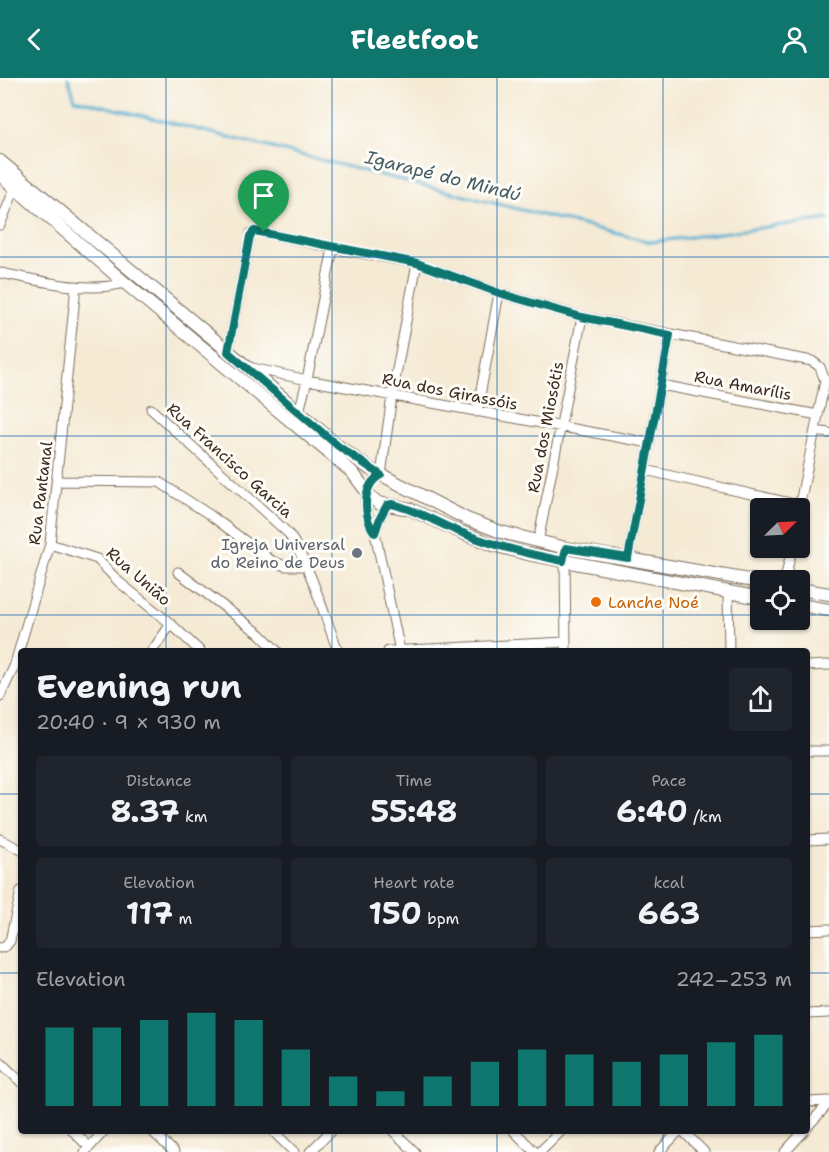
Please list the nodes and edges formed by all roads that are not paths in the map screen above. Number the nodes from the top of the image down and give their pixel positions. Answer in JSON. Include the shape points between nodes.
{"nodes":[{"id":1,"x":0,"y":161,"type":"edge"},
{"id":2,"x":0,"y":175,"type":"edge"},
{"id":3,"x":15,"y":188,"type":"junction"},
{"id":4,"x":0,"y":225,"type":"edge"},
{"id":5,"x":333,"y":248,"type":"junction"},
{"id":6,"x":417,"y":263,"type":"junction"},
{"id":7,"x":0,"y":273,"type":"edge"},
{"id":8,"x":125,"y":283,"type":"junction"},
{"id":9,"x":76,"y":286,"type":"junction"},
{"id":10,"x":499,"y":293,"type":"junction"},
{"id":11,"x":582,"y":317,"type":"junction"},
{"id":12,"x":670,"y":335,"type":"junction"},
{"id":13,"x":228,"y":352,"type":"junction"},
{"id":14,"x":246,"y":366,"type":"junction"},
{"id":15,"x":307,"y":380,"type":"junction"},
{"id":16,"x":661,"y":385,"type":"junction"},
{"id":17,"x":392,"y":396,"type":"junction"},
{"id":18,"x":151,"y":409,"type":"dead end"},
{"id":19,"x":299,"y":412,"type":"junction"},
{"id":20,"x":477,"y":412,"type":"junction"},
{"id":21,"x":818,"y":415,"type":"junction"},
{"id":22,"x":560,"y":427,"type":"junction"},
{"id":23,"x":815,"y":431,"type":"junction"},
{"id":24,"x":829,"y":434,"type":"edge"},
{"id":25,"x":650,"y":443,"type":"junction"},
{"id":26,"x":645,"y":470,"type":"junction"},
{"id":27,"x":381,"y":475,"type":"junction"},
{"id":28,"x":57,"y":481,"type":"junction"},
{"id":29,"x":394,"y":482,"type":"junction"},
{"id":30,"x":368,"y":492,"type":"junction"},
{"id":31,"x":762,"y":498,"type":"edge"},
{"id":32,"x":801,"y":498,"type":"edge"},
{"id":33,"x":387,"y":505,"type":"junction"},
{"id":34,"x":375,"y":533,"type":"junction"},
{"id":35,"x":538,"y":542,"type":"junction"},
{"id":36,"x":50,"y":544,"type":"junction"},
{"id":37,"x":566,"y":548,"type":"junction"},
{"id":38,"x":628,"y":558,"type":"junction"},
{"id":39,"x":563,"y":561,"type":"junction"},
{"id":40,"x":306,"y":566,"type":"junction"},
{"id":41,"x":178,"y":572,"type":"dead end"},
{"id":42,"x":750,"y":580,"type":"edge"},
{"id":43,"x":810,"y":591,"type":"edge"},
{"id":44,"x":728,"y":592,"type":"junction"},
{"id":45,"x":829,"y":594,"type":"edge"},
{"id":46,"x":750,"y":596,"type":"edge"},
{"id":47,"x":810,"y":607,"type":"edge"},
{"id":48,"x":829,"y":610,"type":"edge"},
{"id":49,"x":171,"y":624,"type":"junction"},
{"id":50,"x":566,"y":647,"type":"edge"},
{"id":51,"x":20,"y":648,"type":"edge"},
{"id":52,"x":154,"y":648,"type":"edge"},
{"id":53,"x":197,"y":648,"type":"edge"},
{"id":54,"x":274,"y":648,"type":"edge"},
{"id":55,"x":337,"y":648,"type":"edge"},
{"id":56,"x":400,"y":648,"type":"edge"},
{"id":57,"x":511,"y":648,"type":"edge"},
{"id":58,"x":729,"y":648,"type":"edge"},
{"id":59,"x":18,"y":653,"type":"edge"},
{"id":60,"x":829,"y":665,"type":"edge"},
{"id":61,"x":810,"y":666,"type":"edge"},
{"id":62,"x":0,"y":696,"type":"edge"},
{"id":63,"x":810,"y":751,"type":"edge"},
{"id":64,"x":829,"y":751,"type":"edge"},
{"id":65,"x":0,"y":838,"type":"edge"},
{"id":66,"x":829,"y":839,"type":"edge"},
{"id":67,"x":810,"y":840,"type":"edge"},
{"id":68,"x":18,"y":848,"type":"edge"},
{"id":69,"x":18,"y":904,"type":"edge"},
{"id":70,"x":829,"y":929,"type":"edge"},
{"id":71,"x":810,"y":930,"type":"edge"},
{"id":72,"x":0,"y":948,"type":"edge"},
{"id":73,"x":829,"y":1013,"type":"edge"},
{"id":74,"x":810,"y":1014,"type":"edge"},
{"id":75,"x":0,"y":1062,"type":"edge"},
{"id":76,"x":18,"y":1079,"type":"edge"},
{"id":77,"x":810,"y":1102,"type":"edge"},
{"id":78,"x":829,"y":1102,"type":"edge"},
{"id":79,"x":810,"y":1124,"type":"edge"},
{"id":80,"x":75,"y":1134,"type":"edge"},
{"id":81,"x":102,"y":1134,"type":"edge"},
{"id":82,"x":155,"y":1134,"type":"edge"},
{"id":83,"x":276,"y":1134,"type":"edge"},
{"id":84,"x":328,"y":1134,"type":"edge"},
{"id":85,"x":396,"y":1134,"type":"edge"},
{"id":86,"x":517,"y":1134,"type":"edge"},
{"id":87,"x":558,"y":1134,"type":"edge"},
{"id":88,"x":678,"y":1134,"type":"edge"},
{"id":89,"x":684,"y":1134,"type":"edge"},
{"id":90,"x":801,"y":1134,"type":"edge"},
{"id":91,"x":87,"y":1149,"type":"edge"},
{"id":92,"x":174,"y":1152,"type":"edge"},
{"id":93,"x":294,"y":1152,"type":"edge"},
{"id":94,"x":310,"y":1152,"type":"edge"},
{"id":95,"x":414,"y":1152,"type":"edge"},
{"id":96,"x":535,"y":1152,"type":"edge"},
{"id":97,"x":540,"y":1152,"type":"edge"},
{"id":98,"x":659,"y":1152,"type":"edge"},
{"id":99,"x":704,"y":1152,"type":"edge"},
{"id":100,"x":785,"y":1152,"type":"edge"}],
"edges":[{"from":1,"to":13,"type":"street"},
{"from":2,"to":3,"type":"street"},
{"from":3,"to":4,"type":"street"},
{"from":3,"to":8,"type":"street"},
{"from":5,"to":6,"type":"street"},
{"from":5,"to":13,"type":"street","via":[[257,231],[251,233]]},
{"from":5,"to":15,"type":"street"},
{"from":6,"to":10,"type":"street"},
{"from":6,"to":17,"type":"street"},
{"from":7,"to":9,"type":"street"},
{"from":8,"to":9,"type":"street"},
{"from":8,"to":30,"type":"street","via":[[352,472]]},
{"from":9,"to":28,"type":"street","name":"Rua Pantanal"},
{"from":10,"to":11,"type":"street"},
{"from":10,"to":20,"type":"street"},
{"from":11,"to":12,"type":"street"},
{"from":11,"to":22,"type":"street","name":"Rua dos Miosótis"},
{"from":12,"to":16,"type":"street"},
{"from":12,"to":21,"type":"street","via":[[812,361],[824,373]]},
{"from":13,"to":14,"type":"street"},
{"from":14,"to":15,"type":"street","name":"Rua dos Girassóis"},
{"from":14,"to":19,"type":"street"},
{"from":15,"to":17,"type":"street","name":"Rua dos Girassóis"},
{"from":15,"to":19,"type":"street"},
{"from":16,"to":21,"type":"street","name":"Rua Amarílis"},
{"from":16,"to":25,"type":"street"},
{"from":17,"to":20,"type":"street","name":"Rua dos Girassóis"},
{"from":17,"to":27,"type":"street"},
{"from":18,"to":40,"type":"street","name":"Rua Francisco Garcia","via":[[280,524]]},
{"from":19,"to":27,"type":"street","via":[[338,446]]},
{"from":20,"to":22,"type":"street","name":"Rua dos Girassóis"},
{"from":21,"to":23,"type":"street"},
{"from":22,"to":25,"type":"street","name":"Rua dos Girassóis"},
{"from":22,"to":35,"type":"street","name":"Rua dos Miosótis"},
{"from":23,"to":24,"type":"street"},
{"from":23,"to":32,"type":"street"},
{"from":25,"to":26,"type":"street"},
{"from":26,"to":31,"type":"street"},
{"from":26,"to":38,"type":"street"},
{"from":27,"to":29,"type":"street"},
{"from":27,"to":30,"type":"street","via":[[373,480]]},
{"from":28,"to":36,"type":"street","name":"Rua Pantanal"},
{"from":28,"to":40,"type":"street","via":[[159,482],[272,561],[285,566]]},
{"from":29,"to":33,"type":"street","via":[[395,496]]},
{"from":29,"to":35,"type":"street","via":[[467,519]]},
{"from":30,"to":33,"type":"street"},
{"from":30,"to":34,"type":"street","via":[[365,498],[370,528]]},
{"from":33,"to":34,"type":"street"},
{"from":33,"to":39,"type":"street","via":[[410,509],[493,544]]},
{"from":34,"to":56,"type":"street"},
{"from":35,"to":37,"type":"street"},
{"from":36,"to":49,"type":"street","name":"Rua União","via":[[97,559]]},
{"from":36,"to":51,"type":"street","name":"Rua Pantanal"},
{"from":37,"to":38,"type":"street"},
{"from":37,"to":39,"type":"street"},
{"from":38,"to":42,"type":"street"},
{"from":39,"to":44,"type":"street"},
{"from":39,"to":50,"type":"street"},
{"from":40,"to":55,"type":"street","name":"Rua Francisco Garcia"},
{"from":41,"to":54,"type":"street"},
{"from":43,"to":45,"type":"street"},
{"from":44,"to":46,"type":"street"},
{"from":44,"to":58,"type":"street"},
{"from":47,"to":48,"type":"street"},
{"from":49,"to":52,"type":"street"},
{"from":49,"to":53,"type":"street","name":"Rua União"},
{"from":50,"to":57,"type":"street"},
{"from":59,"to":62,"type":"street","name":"Rua Pantanal"},
{"from":60,"to":61,"type":"street"},
{"from":63,"to":64,"type":"street"},
{"from":65,"to":68,"type":"street"},
{"from":66,"to":67,"type":"street"},
{"from":69,"to":72,"type":"street","via":[[9,941]]},
{"from":70,"to":71,"type":"street"},
{"from":73,"to":74,"type":"street"},
{"from":75,"to":76,"type":"street"},
{"from":77,"to":78,"type":"street"},
{"from":78,"to":79,"type":"street"},
{"from":80,"to":91,"type":"street"},
{"from":81,"to":91,"type":"street"},
{"from":82,"to":92,"type":"street"},
{"from":83,"to":93,"type":"street"},
{"from":84,"to":94,"type":"street"},
{"from":85,"to":95,"type":"street"},
{"from":86,"to":96,"type":"street"},
{"from":87,"to":97,"type":"street"},
{"from":88,"to":98,"type":"street"},
{"from":89,"to":99,"type":"street"},
{"from":90,"to":100,"type":"street"}]}
